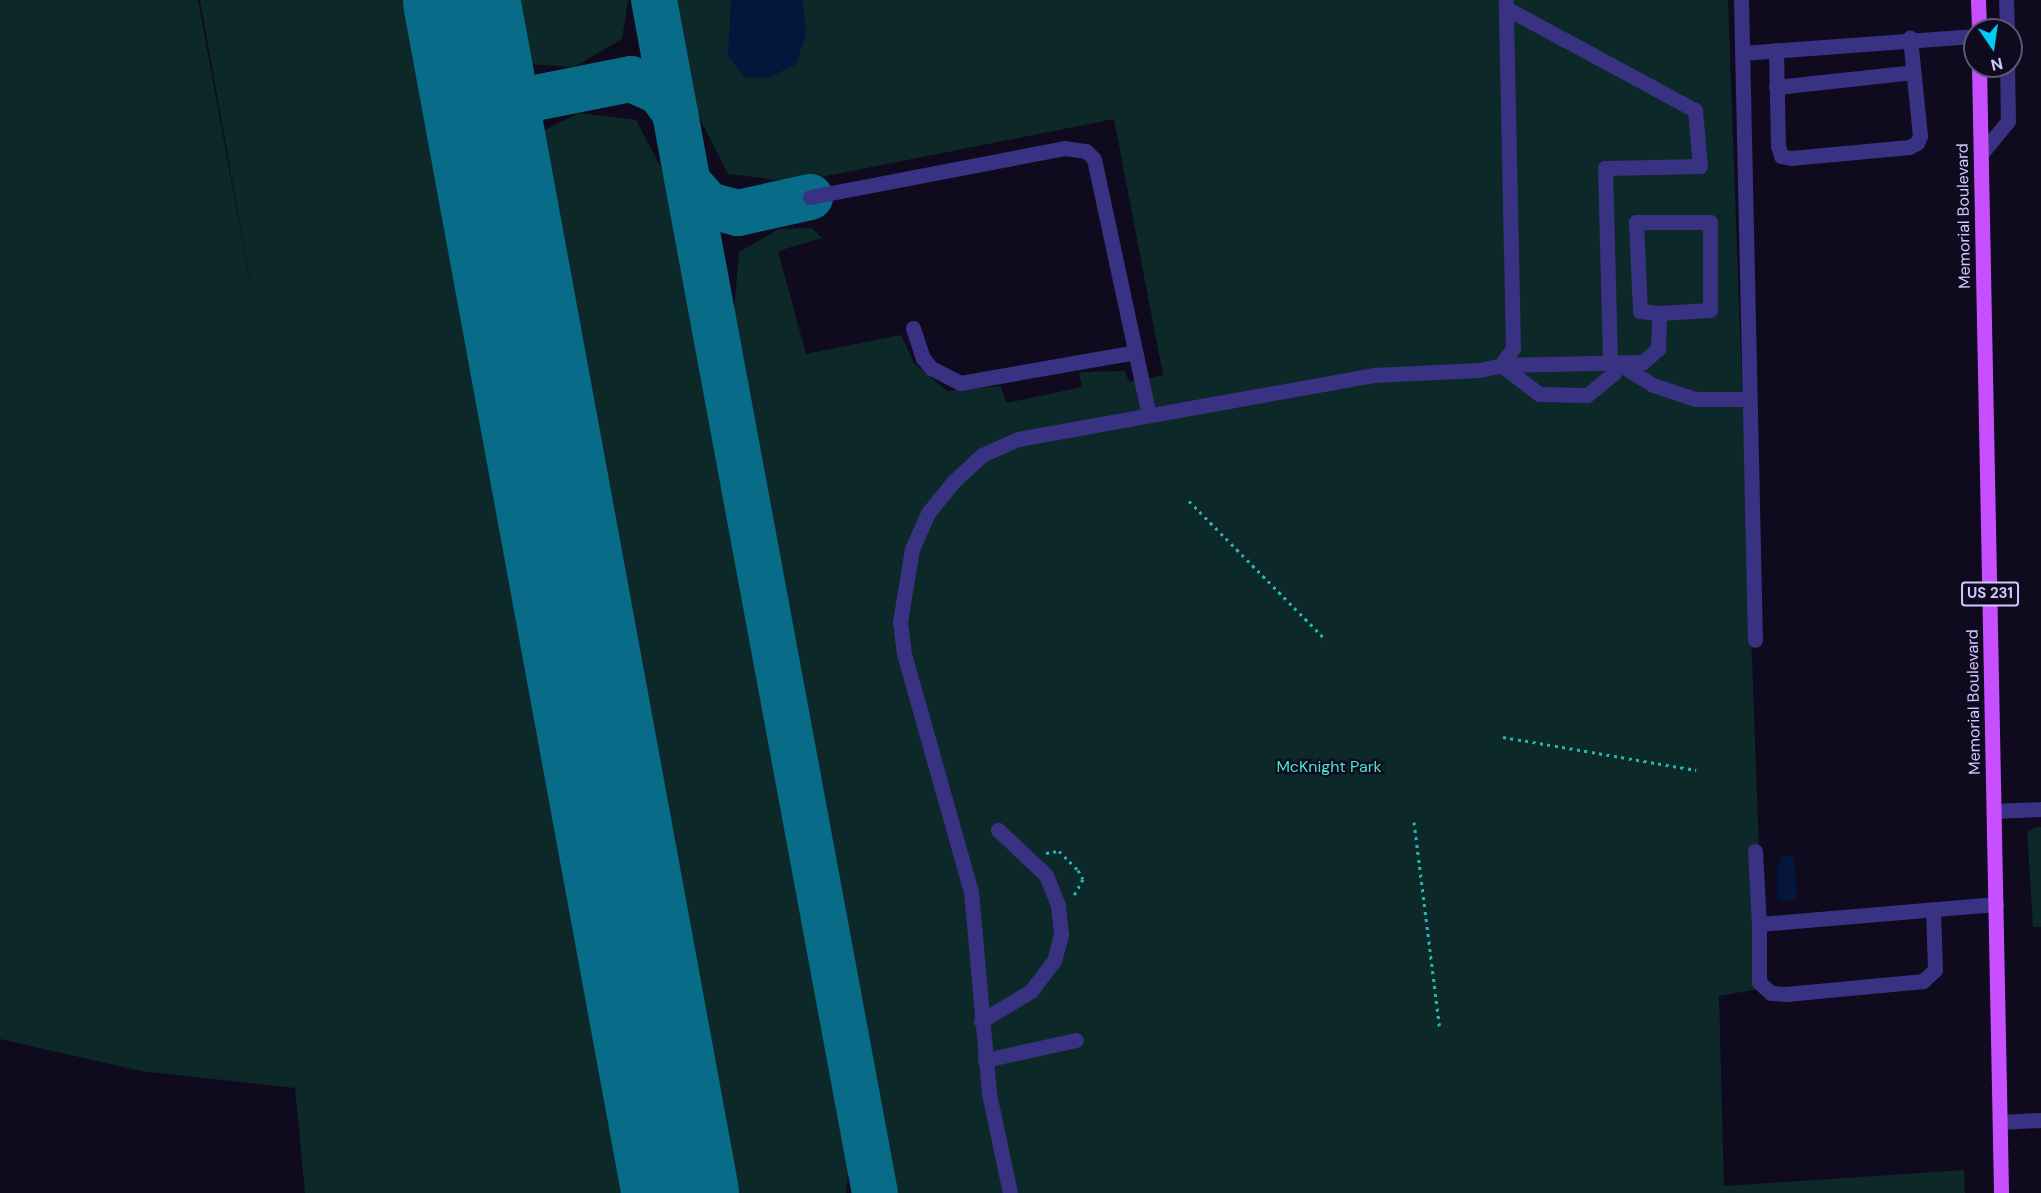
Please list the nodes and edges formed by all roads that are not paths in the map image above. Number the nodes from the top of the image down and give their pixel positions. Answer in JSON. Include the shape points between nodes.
{"nodes":[{"id":1,"x":1741,"y":0,"type":"edge"},
{"id":2,"x":1978,"y":0,"type":"edge"},
{"id":3,"x":2006,"y":0,"type":"edge"},
{"id":4,"x":1506,"y":4,"type":"edge"},
{"id":5,"x":1979,"y":18,"type":"edge"},
{"id":6,"x":2007,"y":18,"type":"edge"},
{"id":7,"x":1963,"y":36,"type":"edge"},
{"id":8,"x":1910,"y":38,"type":"junction"},
{"id":9,"x":1776,"y":50,"type":"junction"},
{"id":10,"x":1742,"y":53,"type":"junction"},
{"id":11,"x":1913,"y":72,"type":"junction"},
{"id":12,"x":1979,"y":78,"type":"edge"},
{"id":13,"x":2007,"y":78,"type":"edge"},
{"id":14,"x":1776,"y":87,"type":"junction"},
{"id":15,"x":1981,"y":154,"type":"junction"},
{"id":16,"x":810,"y":197,"type":"dead end"},
{"id":17,"x":1659,"y":313,"type":"junction"},
{"id":18,"x":913,"y":328,"type":"dead end"},
{"id":19,"x":1135,"y":352,"type":"junction"},
{"id":20,"x":1613,"y":362,"type":"junction"},
{"id":21,"x":1500,"y":365,"type":"junction"},
{"id":22,"x":1749,"y":399,"type":"junction"},
{"id":23,"x":1149,"y":415,"type":"junction"},
{"id":24,"x":1755,"y":640,"type":"dead end"},
{"id":25,"x":2041,"y":809,"type":"edge"},
{"id":26,"x":1994,"y":811,"type":"junction"},
{"id":27,"x":998,"y":830,"type":"dead end"},
{"id":28,"x":1755,"y":851,"type":"dead end"},
{"id":29,"x":1996,"y":904,"type":"junction"},
{"id":30,"x":1933,"y":909,"type":"junction"},
{"id":31,"x":1759,"y":924,"type":"junction"},
{"id":32,"x":981,"y":1021,"type":"junction"},
{"id":33,"x":1076,"y":1040,"type":"dead end"},
{"id":34,"x":985,"y":1060,"type":"junction"},
{"id":35,"x":2041,"y":1120,"type":"edge"},
{"id":36,"x":2000,"y":1122,"type":"junction"},
{"id":37,"x":1010,"y":1193,"type":"edge"},
{"id":38,"x":2001,"y":1193,"type":"edge"}],
"edges":[{"from":1,"to":10,"type":"street"},
{"from":2,"to":5,"type":"main road"},
{"from":3,"to":6,"type":"street"},
{"from":4,"to":20,"type":"street","via":[[1695,110],[1700,166],[1605,168]]},
{"from":4,"to":21,"type":"street","via":[[1513,348]]},
{"from":7,"to":8,"type":"street"},
{"from":8,"to":9,"type":"street"},
{"from":8,"to":11,"type":"street"},
{"from":9,"to":10,"type":"street"},
{"from":9,"to":14,"type":"street"},
{"from":10,"to":22,"type":"street"},
{"from":11,"to":14,"type":"street"},
{"from":11,"to":14,"type":"street","via":[[1920,136],[1909,147],[1781,156]]},
{"from":12,"to":15,"type":"main road","name":"Memorial Boulevard","number":"US 231"},
{"from":13,"to":15,"type":"street","via":[[2008,121]]},
{"from":15,"to":26,"type":"main road","name":"Memorial Boulevard","number":"US 231"},
{"from":16,"to":19,"type":"street","via":[[1064,148],[1086,151],[1094,159]]},
{"from":17,"to":17,"type":"street","via":[[1641,311],[1636,222],[1710,222],[1710,310]]},
{"from":17,"to":20,"type":"street","via":[[1658,349],[1643,362]]},
{"from":18,"to":19,"type":"street","via":[[923,358],[931,368],[960,383]]},
{"from":19,"to":23,"type":"street"},
{"from":20,"to":21,"type":"street"},
{"from":20,"to":21,"type":"street","via":[[1614,373],[1602,386],[1587,395],[1569,397],[1539,394]]},
{"from":20,"to":22,"type":"street","via":[[1653,385],[1695,399]]},
{"from":21,"to":23,"type":"street","via":[[1480,370],[1373,375]]},
{"from":22,"to":24,"type":"street"},
{"from":23,"to":32,"type":"street","via":[[1018,439],[982,455],[928,513],[912,549],[900,622],[904,654],[972,892]]},
{"from":25,"to":26,"type":"street"},
{"from":26,"to":29,"type":"main road","name":"Memorial Boulevard","number":"US 231"},
{"from":27,"to":32,"type":"street","via":[[1046,875],[1058,905],[1061,934],[1054,961],[1031,991]]},
{"from":28,"to":31,"type":"street"},
{"from":29,"to":30,"type":"street"},
{"from":29,"to":36,"type":"main road","name":"Memorial Boulevard","number":"US 231"},
{"from":30,"to":31,"type":"street"},
{"from":30,"to":31,"type":"street","via":[[1935,970],[1923,981],[1786,994],[1771,993],[1759,982]]},
{"from":32,"to":34,"type":"street"},
{"from":33,"to":34,"type":"street"},
{"from":34,"to":37,"type":"street"},
{"from":35,"to":36,"type":"street"},
{"from":36,"to":38,"type":"main road","name":"Memorial Boulevard","number":"US 231"}]}
